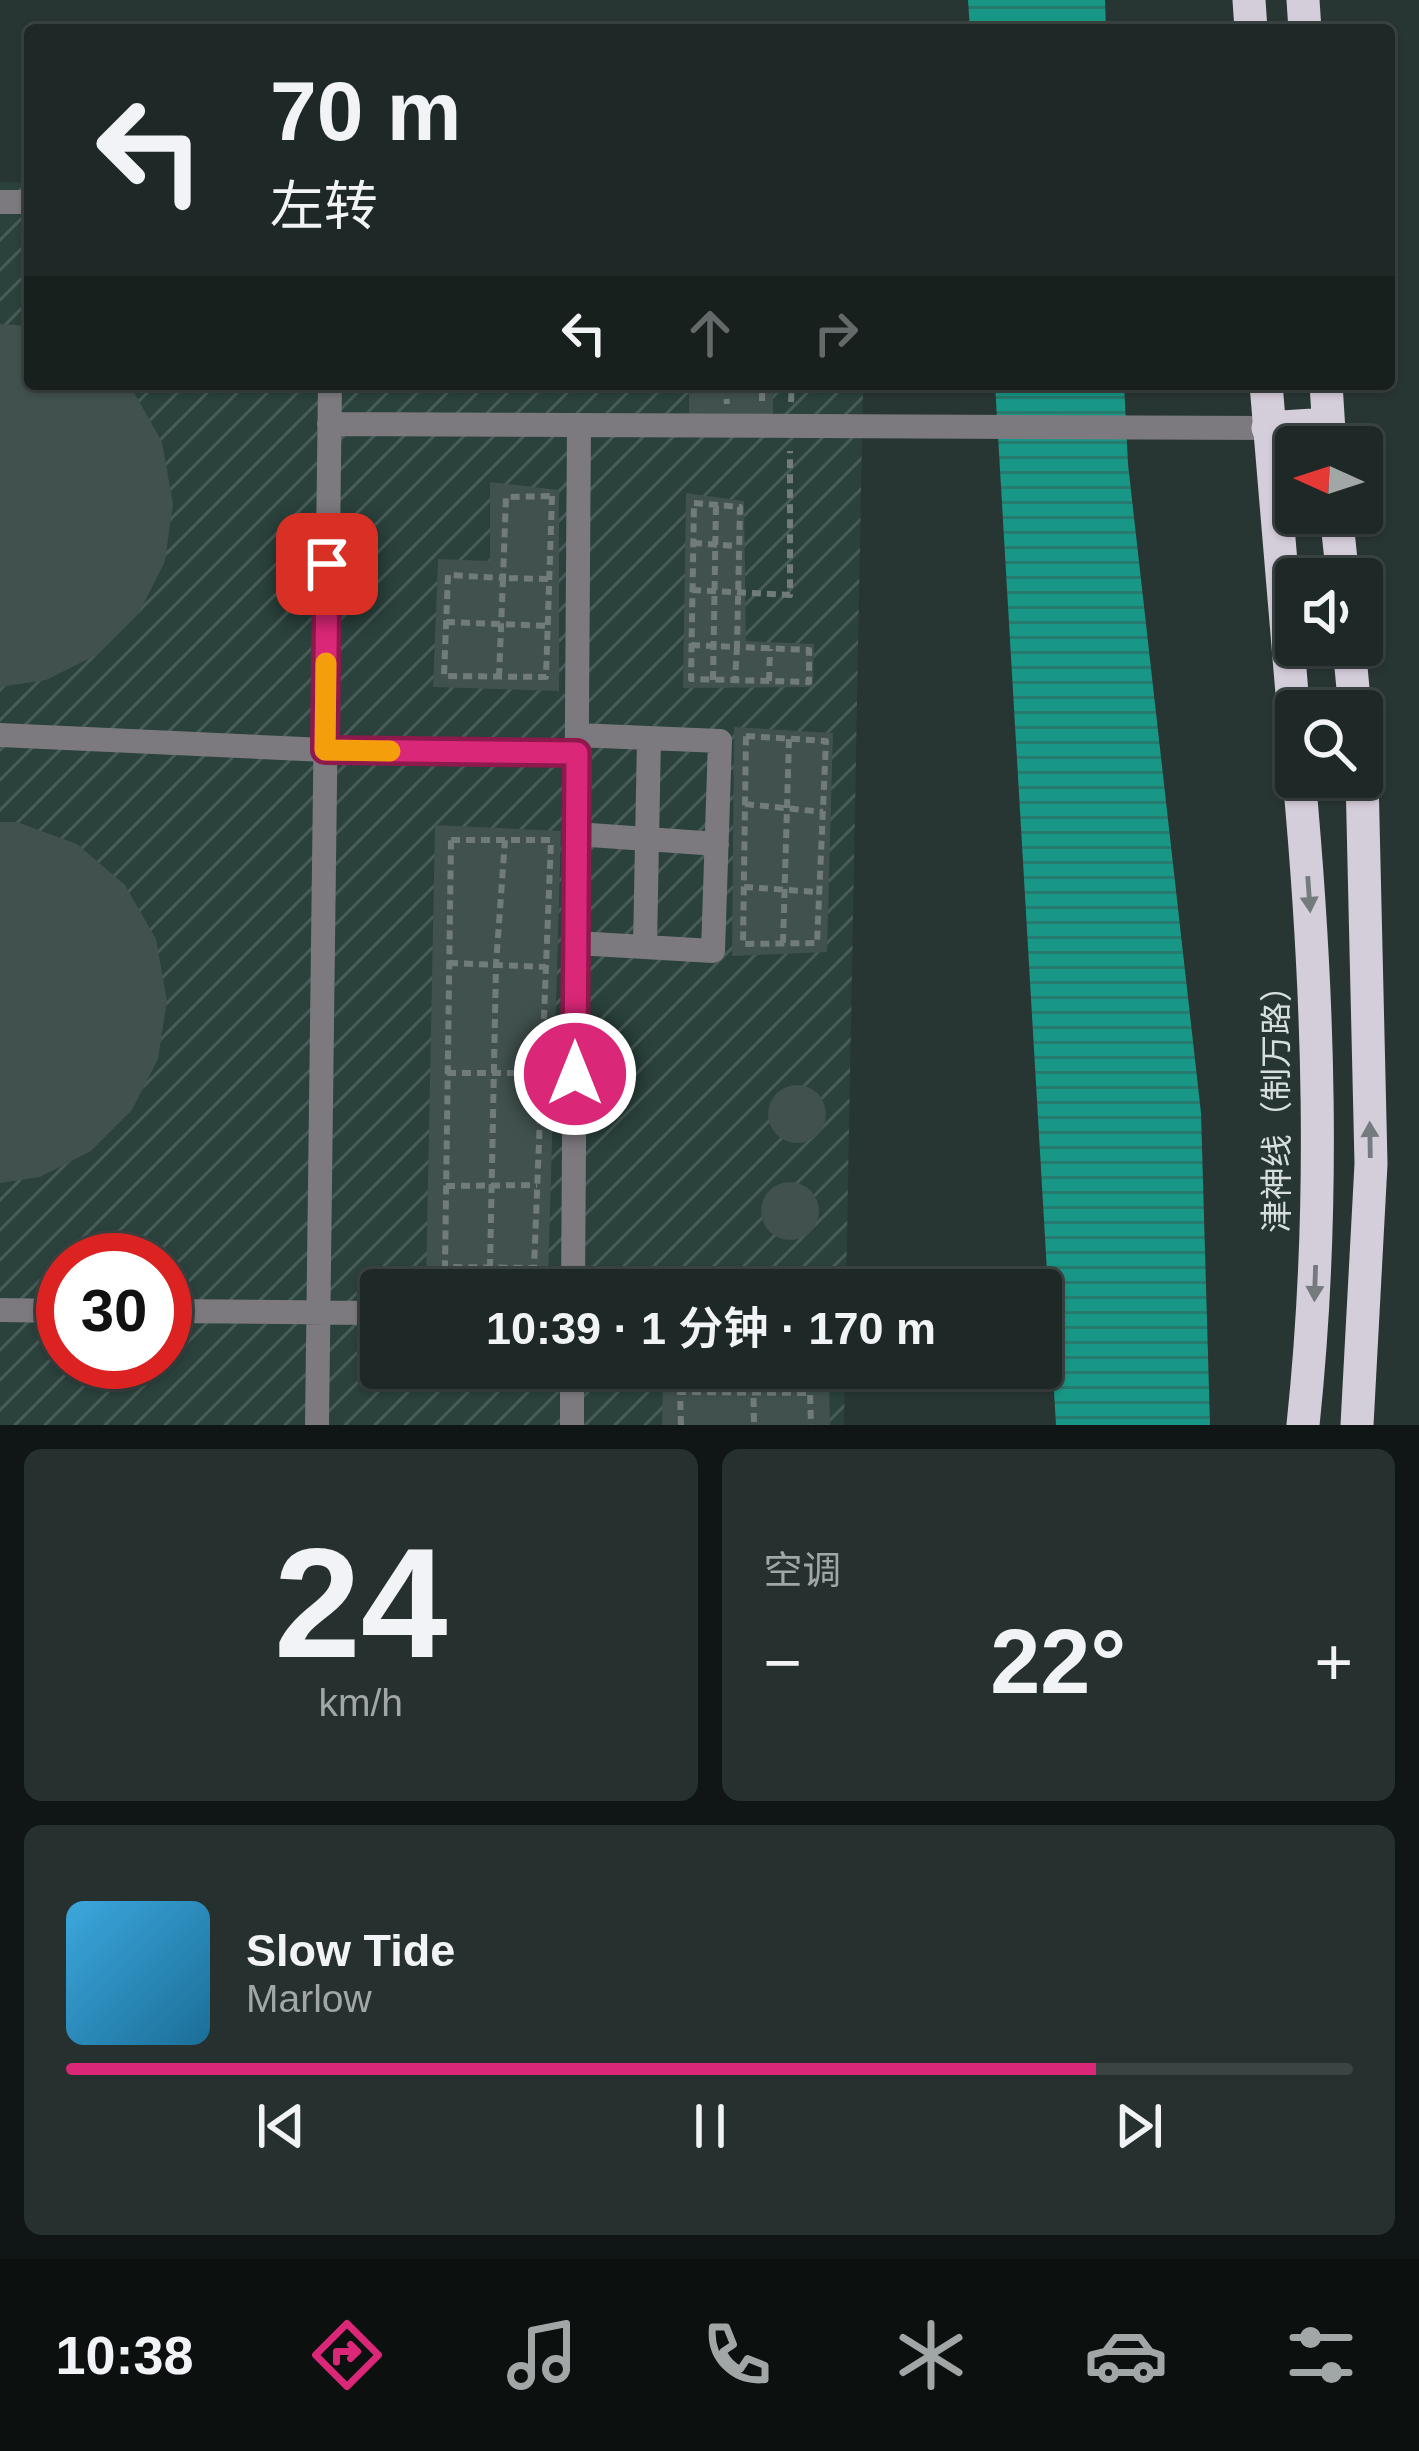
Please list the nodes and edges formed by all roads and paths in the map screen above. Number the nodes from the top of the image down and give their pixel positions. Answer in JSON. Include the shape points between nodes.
{"nodes":[{"id":1,"x":329,"y":390,"type":"edge"},
{"id":2,"x":1266,"y":390,"type":"edge"},
{"id":3,"x":1326,"y":390,"type":"edge"},
{"id":4,"x":329,"y":424,"type":"junction"},
{"id":5,"x":579,"y":425,"type":"junction"},
{"id":6,"x":790,"y":425,"type":"junction"},
{"id":7,"x":1328,"y":426,"type":"edge"},
{"id":8,"x":1268,"y":428,"type":"junction"},
{"id":9,"x":1275,"y":429,"type":"edge"},
{"id":10,"x":716,"y":505,"type":"junction"},
{"id":11,"x":693,"y":543,"type":"junction"},
{"id":12,"x":715,"y":545,"type":"junction"},
{"id":13,"x":739,"y":546,"type":"junction"},
{"id":14,"x":503,"y":578,"type":"junction"},
{"id":15,"x":549,"y":579,"type":"junction"},
{"id":16,"x":692,"y":590,"type":"junction"},
{"id":17,"x":713,"y":591,"type":"junction"},
{"id":18,"x":738,"y":593,"type":"junction"},
{"id":19,"x":446,"y":622,"type":"junction"},
{"id":20,"x":501,"y":625,"type":"junction"},
{"id":21,"x":548,"y":625,"type":"junction"},
{"id":22,"x":578,"y":628,"type":"junction"},
{"id":23,"x":691,"y":645,"type":"junction"},
{"id":24,"x":713,"y":646,"type":"junction"},
{"id":25,"x":737,"y":647,"type":"junction"},
{"id":26,"x":770,"y":649,"type":"junction"},
{"id":27,"x":499,"y":676,"type":"junction"},
{"id":28,"x":713,"y":680,"type":"junction"},
{"id":29,"x":735,"y":680,"type":"junction"},
{"id":30,"x":769,"y":681,"type":"junction"},
{"id":31,"x":1291,"y":690,"type":"edge"},
{"id":32,"x":0,"y":735,"type":"edge"},
{"id":33,"x":649,"y":738,"type":"junction"},
{"id":34,"x":789,"y":739,"type":"junction"},
{"id":35,"x":577,"y":744,"type":"junction"},
{"id":36,"x":325,"y":750,"type":"junction"},
{"id":37,"x":1301,"y":798,"type":"edge"},
{"id":38,"x":1362,"y":798,"type":"edge"},
{"id":39,"x":745,"y":804,"type":"junction"},
{"id":40,"x":787,"y":808,"type":"junction"},
{"id":41,"x":823,"y":812,"type":"junction"},
{"id":42,"x":576,"y":834,"type":"junction"},
{"id":43,"x":646,"y":837,"type":"junction"},
{"id":44,"x":505,"y":840,"type":"junction"},
{"id":45,"x":717,"y":844,"type":"junction"},
{"id":46,"x":744,"y":887,"type":"junction"},
{"id":47,"x":784,"y":890,"type":"junction"},
{"id":48,"x":820,"y":892,"type":"junction"},
{"id":49,"x":576,"y":943,"type":"junction"},
{"id":50,"x":783,"y":943,"type":"junction"},
{"id":51,"x":645,"y":947,"type":"junction"},
{"id":52,"x":449,"y":963,"type":"junction"},
{"id":53,"x":496,"y":965,"type":"junction"},
{"id":54,"x":546,"y":967,"type":"junction"},
{"id":55,"x":448,"y":1073,"type":"junction"},
{"id":56,"x":498,"y":1073,"type":"junction"},
{"id":57,"x":542,"y":1073,"type":"junction"},
{"id":58,"x":537,"y":1185,"type":"junction"},
{"id":59,"x":446,"y":1186,"type":"junction"},
{"id":60,"x":489,"y":1186,"type":"junction"},
{"id":61,"x":490,"y":1268,"type":"junction"},
{"id":62,"x":573,"y":1269,"type":"edge"},
{"id":63,"x":0,"y":1310,"type":"edge"},
{"id":64,"x":36,"y":1311,"type":"edge"},
{"id":65,"x":192,"y":1312,"type":"edge"},
{"id":66,"x":318,"y":1313,"type":"junction"},
{"id":67,"x":360,"y":1313,"type":"edge"},
{"id":68,"x":572,"y":1389,"type":"edge"},
{"id":69,"x":754,"y":1389,"type":"edge"},
{"id":70,"x":754,"y":1392,"type":"junction"},
{"id":71,"x":317,"y":1425,"type":"edge"},
{"id":72,"x":572,"y":1425,"type":"edge"},
{"id":73,"x":681,"y":1425,"type":"edge"},
{"id":74,"x":754,"y":1425,"type":"edge"},
{"id":75,"x":812,"y":1425,"type":"edge"},
{"id":76,"x":1303,"y":1425,"type":"edge"},
{"id":77,"x":1357,"y":1425,"type":"edge"}],
"edges":[{"from":1,"to":4,"type":"street"},
{"from":2,"to":8,"type":"highway"},
{"from":3,"to":7,"type":"highway"},
{"from":4,"to":5,"type":"street"},
{"from":4,"to":36,"type":"street"},
{"from":5,"to":6,"type":"street"},
{"from":5,"to":22,"type":"street"},
{"from":6,"to":8,"type":"street"},
{"from":6,"to":18,"type":"path","via":[[790,595]]},
{"from":8,"to":9,"type":"highway"},
{"from":8,"to":31,"type":"highway"},
{"from":10,"to":11,"type":"path","via":[[694,502]]},
{"from":10,"to":12,"type":"path"},
{"from":10,"to":13,"type":"path","via":[[740,507]]},
{"from":11,"to":12,"type":"path"},
{"from":11,"to":16,"type":"path"},
{"from":12,"to":13,"type":"path"},
{"from":12,"to":17,"type":"path"},
{"from":13,"to":18,"type":"path"},
{"from":14,"to":15,"type":"path"},
{"from":14,"to":15,"type":"path","via":[[506,497],[552,496]]},
{"from":14,"to":19,"type":"path","via":[[448,575]]},
{"from":14,"to":20,"type":"path"},
{"from":15,"to":21,"type":"path"},
{"from":16,"to":17,"type":"path"},
{"from":16,"to":23,"type":"path"},
{"from":17,"to":18,"type":"path"},
{"from":17,"to":24,"type":"path"},
{"from":18,"to":25,"type":"path"},
{"from":19,"to":20,"type":"path"},
{"from":19,"to":27,"type":"path","via":[[444,676]]},
{"from":20,"to":21,"type":"path"},
{"from":20,"to":27,"type":"path"},
{"from":21,"to":22,"type":"path"},
{"from":21,"to":27,"type":"path","via":[[546,677]]},
{"from":22,"to":35,"type":"street"},
{"from":23,"to":24,"type":"path"},
{"from":23,"to":28,"type":"path","via":[[691,680]]},
{"from":24,"to":25,"type":"path"},
{"from":24,"to":28,"type":"path"},
{"from":25,"to":26,"type":"path"},
{"from":25,"to":29,"type":"path"},
{"from":26,"to":30,"type":"path"},
{"from":26,"to":30,"type":"path","via":[[809,650],[808,682]]},
{"from":28,"to":29,"type":"path"},
{"from":29,"to":30,"type":"path"},
{"from":32,"to":36,"type":"street"},
{"from":33,"to":35,"type":"street"},
{"from":33,"to":43,"type":"street"},
{"from":33,"to":45,"type":"street","via":[[721,740]]},
{"from":34,"to":39,"type":"path","via":[[746,736]]},
{"from":34,"to":40,"type":"path"},
{"from":34,"to":41,"type":"path","via":[[826,741]]},
{"from":35,"to":36,"type":"street"},
{"from":35,"to":42,"type":"street"},
{"from":36,"to":66,"type":"street"},
{"from":37,"to":76,"type":"highway","name":"津神线（制万路）","one_way":true,"via":[[1319,1031],[1313,1331]]},
{"from":77,"to":38,"type":"highway","one_way":true,"via":[[1371,1164]]},
{"from":39,"to":40,"type":"path"},
{"from":39,"to":46,"type":"path"},
{"from":40,"to":41,"type":"path"},
{"from":40,"to":47,"type":"path"},
{"from":41,"to":48,"type":"path"},
{"from":42,"to":43,"type":"street"},
{"from":42,"to":49,"type":"street"},
{"from":43,"to":45,"type":"street"},
{"from":43,"to":51,"type":"street"},
{"from":44,"to":52,"type":"path","via":[[451,840]]},
{"from":44,"to":53,"type":"path"},
{"from":44,"to":54,"type":"path","via":[[551,840]]},
{"from":45,"to":51,"type":"street","via":[[713,951]]},
{"from":46,"to":47,"type":"path"},
{"from":46,"to":50,"type":"path","via":[[743,944]]},
{"from":47,"to":48,"type":"path"},
{"from":47,"to":50,"type":"path"},
{"from":48,"to":50,"type":"path","via":[[818,943]]},
{"from":49,"to":51,"type":"street"},
{"from":49,"to":62,"type":"street"},
{"from":52,"to":53,"type":"path"},
{"from":52,"to":55,"type":"path"},
{"from":53,"to":54,"type":"path"},
{"from":53,"to":56,"type":"path"},
{"from":54,"to":57,"type":"path"},
{"from":55,"to":56,"type":"path"},
{"from":55,"to":59,"type":"path"},
{"from":56,"to":57,"type":"path"},
{"from":56,"to":60,"type":"path"},
{"from":57,"to":58,"type":"path"},
{"from":58,"to":60,"type":"path"},
{"from":58,"to":61,"type":"path","via":[[534,1268]]},
{"from":59,"to":60,"type":"path"},
{"from":59,"to":61,"type":"path","via":[[445,1268]]},
{"from":60,"to":61,"type":"path"},
{"from":63,"to":64,"type":"street"},
{"from":65,"to":66,"type":"street"},
{"from":66,"to":67,"type":"street"},
{"from":66,"to":71,"type":"street"},
{"from":68,"to":72,"type":"street"},
{"from":69,"to":70,"type":"path"},
{"from":70,"to":73,"type":"path","via":[[680,1392]]},
{"from":70,"to":74,"type":"path"},
{"from":70,"to":75,"type":"path","via":[[810,1393]]}]}
